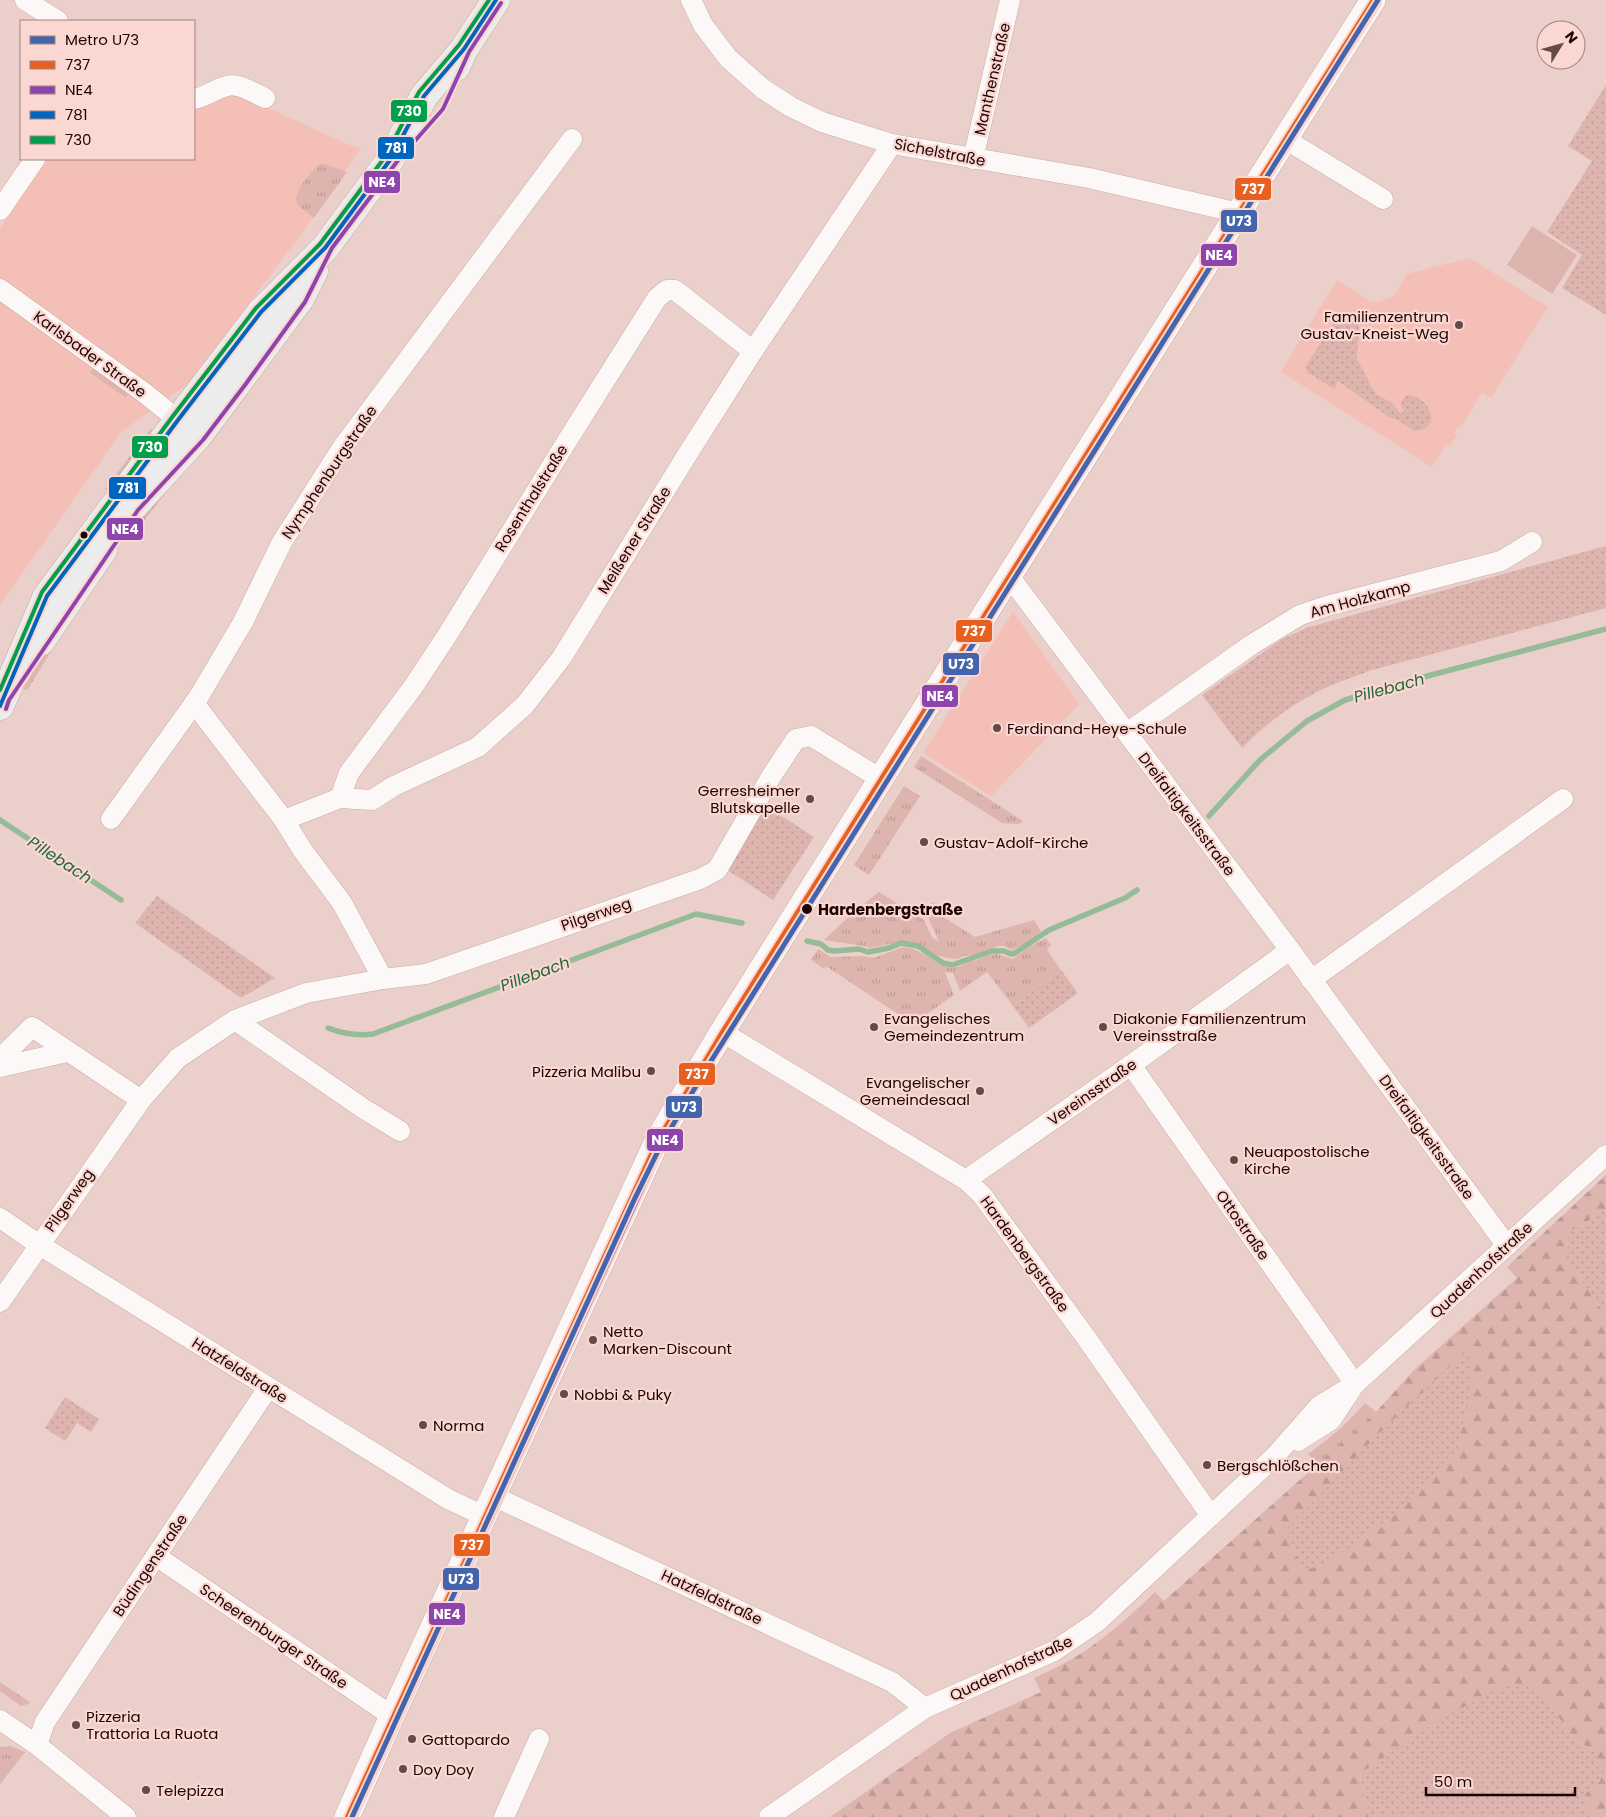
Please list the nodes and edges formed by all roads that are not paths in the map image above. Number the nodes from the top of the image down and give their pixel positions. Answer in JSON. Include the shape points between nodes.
{"nodes":[{"id":1,"x":496,"y":0,"type":"edge"},
{"id":2,"x":691,"y":0,"type":"edge"},
{"id":3,"x":1010,"y":0,"type":"edge"},
{"id":4,"x":1373,"y":0,"type":"edge"},
{"id":5,"x":28,"y":1,"type":"edge"},
{"id":6,"x":56,"y":20,"type":"edge"},
{"id":7,"x":265,"y":98,"type":"dead end"},
{"id":8,"x":195,"y":99,"type":"edge"},
{"id":9,"x":572,"y":139,"type":"dead end"},
{"id":10,"x":1285,"y":139,"type":"junction"},
{"id":11,"x":892,"y":144,"type":"junction"},
{"id":12,"x":973,"y":159,"type":"junction"},
{"id":13,"x":34,"y":160,"type":"edge"},
{"id":14,"x":1384,"y":199,"type":"dead end"},
{"id":15,"x":0,"y":210,"type":"edge"},
{"id":16,"x":1239,"y":213,"type":"junction"},
{"id":17,"x":325,"y":248,"type":"junction"},
{"id":18,"x":0,"y":289,"type":"edge"},
{"id":19,"x":300,"y":300,"type":"junction"},
{"id":20,"x":753,"y":351,"type":"junction"},
{"id":21,"x":178,"y":420,"type":"junction"},
{"id":22,"x":133,"y":506,"type":"junction"},
{"id":23,"x":1532,"y":542,"type":"dead end"},
{"id":24,"x":1009,"y":576,"type":"junction"},
{"id":25,"x":2,"y":701,"type":"edge"},
{"id":26,"x":194,"y":703,"type":"junction"},
{"id":27,"x":1127,"y":733,"type":"junction"},
{"id":28,"x":881,"y":779,"type":"junction"},
{"id":29,"x":340,"y":798,"type":"junction"},
{"id":30,"x":1563,"y":799,"type":"dead end"},
{"id":31,"x":111,"y":820,"type":"dead end"},
{"id":32,"x":284,"y":820,"type":"junction"},
{"id":33,"x":1290,"y":950,"type":"junction"},
{"id":34,"x":383,"y":979,"type":"junction"},
{"id":35,"x":1310,"y":980,"type":"junction"},
{"id":36,"x":235,"y":1020,"type":"junction"},
{"id":37,"x":722,"y":1032,"type":"junction"},
{"id":38,"x":67,"y":1052,"type":"junction"},
{"id":39,"x":0,"y":1059,"type":"edge"},
{"id":40,"x":1131,"y":1065,"type":"junction"},
{"id":41,"x":0,"y":1067,"type":"edge"},
{"id":42,"x":140,"y":1100,"type":"junction"},
{"id":43,"x":400,"y":1131,"type":"dead end"},
{"id":44,"x":1606,"y":1155,"type":"edge"},
{"id":45,"x":966,"y":1180,"type":"junction"},
{"id":46,"x":0,"y":1218,"type":"edge"},
{"id":47,"x":38,"y":1244,"type":"junction"},
{"id":48,"x":1507,"y":1246,"type":"junction"},
{"id":49,"x":0,"y":1302,"type":"edge"},
{"id":50,"x":1355,"y":1384,"type":"junction"},
{"id":51,"x":268,"y":1388,"type":"junction"},
{"id":52,"x":488,"y":1506,"type":"junction"},
{"id":53,"x":1211,"y":1516,"type":"junction"},
{"id":54,"x":156,"y":1556,"type":"junction"},
{"id":55,"x":925,"y":1708,"type":"junction"},
{"id":56,"x":392,"y":1716,"type":"junction"},
{"id":57,"x":2,"y":1726,"type":"edge"},
{"id":58,"x":539,"y":1739,"type":"dead end"},
{"id":59,"x":36,"y":1745,"type":"junction"},
{"id":60,"x":126,"y":1817,"type":"edge"},
{"id":61,"x":347,"y":1817,"type":"edge"},
{"id":62,"x":504,"y":1817,"type":"edge"},
{"id":63,"x":769,"y":1817,"type":"edge"}],
"edges":[{"from":1,"to":17,"type":"main road","via":[[464,49],[438,105],[394,155]]},
{"from":2,"to":11,"type":"street","name":"Sichelstraße","via":[[703,25],[728,58],[763,89],[822,122]]},
{"from":3,"to":12,"type":"street","name":"Manthenstraße"},
{"from":4,"to":10,"type":"street"},
{"from":5,"to":6,"type":"street"},
{"from":7,"to":8,"type":"street","via":[[229,85]]},
{"from":9,"to":26,"type":"street","name":"Nymphenburgstraße","via":[[342,448],[282,542],[243,622]]},
{"from":10,"to":14,"type":"street"},
{"from":10,"to":16,"type":"street"},
{"from":11,"to":12,"type":"street","name":"Sichelstraße"},
{"from":11,"to":20,"type":"street","name":"Meißener Straße"},
{"from":12,"to":16,"type":"street","name":"Sichelstraße","via":[[1089,178]]},
{"from":13,"to":15,"type":"street"},
{"from":16,"to":24,"type":"street"},
{"from":17,"to":19,"type":"main road"},
{"from":17,"to":21,"type":"main road","via":[[262,312]]},
{"from":18,"to":21,"type":"street","name":"Karlsbader Straße"},
{"from":19,"to":21,"type":"main road","via":[[269,319],[205,405]]},
{"from":19,"to":22,"type":"main road","via":[[198,436]]},
{"from":20,"to":29,"type":"street","name":"Meißener Straße","via":[[562,657],[525,705],[478,747],[394,786],[372,800]]},
{"from":20,"to":29,"type":"street","name":"Rosenthalstraße","via":[[675,290],[667,290],[658,298],[428,665],[349,773]]},
{"from":21,"to":22,"type":"main road","via":[[175,442]]},
{"from":21,"to":25,"type":"main road","via":[[47,596]]},
{"from":22,"to":25,"type":"main road"},
{"from":23,"to":27,"type":"street","name":"Am Holzkamp","via":[[1501,561],[1300,615],[1251,645]]},
{"from":24,"to":27,"type":"street","name":"Dreifaltigkeitsstraße"},
{"from":24,"to":28,"type":"street"},
{"from":26,"to":31,"type":"street","name":"Nymphenburgstraße"},
{"from":26,"to":32,"type":"street"},
{"from":27,"to":33,"type":"street","name":"Dreifaltigkeitsstraße"},
{"from":28,"to":34,"type":"street","name":"Pilgerweg","via":[[811,736],[796,740],[717,870],[700,879],[426,974]]},
{"from":28,"to":37,"type":"street"},
{"from":29,"to":32,"type":"street","name":"Meißener Straße"},
{"from":30,"to":35,"type":"street"},
{"from":32,"to":34,"type":"street","via":[[342,903]]},
{"from":33,"to":35,"type":"street","name":"Dreifaltigkeitsstraße"},
{"from":33,"to":40,"type":"street","name":"Vereinsstraße"},
{"from":34,"to":36,"type":"street","name":"Pilgerweg","via":[[306,994]]},
{"from":35,"to":48,"type":"street","name":"Dreifaltigkeitsstraße"},
{"from":36,"to":42,"type":"street","name":"Pilgerweg","via":[[178,1058]]},
{"from":36,"to":43,"type":"street"},
{"from":37,"to":45,"type":"street","name":"Hardenbergstraße"},
{"from":37,"to":52,"type":"street","via":[[658,1139]]},
{"from":38,"to":39,"type":"street","via":[[32,1027]]},
{"from":38,"to":41,"type":"street"},
{"from":38,"to":42,"type":"street"},
{"from":40,"to":45,"type":"street","name":"Vereinsstraße"},
{"from":40,"to":50,"type":"street","name":"Ottostraße"},
{"from":42,"to":47,"type":"street","name":"Pilgerweg"},
{"from":44,"to":48,"type":"street","name":"Quadenhofstraße"},
{"from":45,"to":53,"type":"street","name":"Hardenbergstraße","via":[[982,1195]]},
{"from":46,"to":47,"type":"street","name":"Hatzfeldstraße"},
{"from":47,"to":49,"type":"street","name":"Pilgerweg"},
{"from":47,"to":51,"type":"street","name":"Hatzfeldstraße"},
{"from":48,"to":50,"type":"street","name":"Quadenhofstraße"},
{"from":50,"to":53,"type":"street","name":"Quadenhofstraße","via":[[1319,1406],[1278,1453]]},
{"from":51,"to":52,"type":"street","name":"Hatzfeldstraße","via":[[448,1499]]},
{"from":51,"to":54,"type":"street","name":"Büdingenstraße"},
{"from":52,"to":55,"type":"street","name":"Hatzfeldstraße","via":[[892,1682]]},
{"from":52,"to":56,"type":"street"},
{"from":53,"to":55,"type":"street","name":"Quadenhofstraße","via":[[1114,1608],[1078,1636],[1023,1666]]},
{"from":54,"to":56,"type":"street","name":"Scheerenburger Straße"},
{"from":54,"to":59,"type":"street","name":"Büdingenstraße","via":[[45,1722]]},
{"from":55,"to":63,"type":"street","name":"Quadenhofstraße"},
{"from":56,"to":61,"type":"street"},
{"from":57,"to":59,"type":"street"},
{"from":58,"to":62,"type":"street"},
{"from":59,"to":60,"type":"street"}]}
